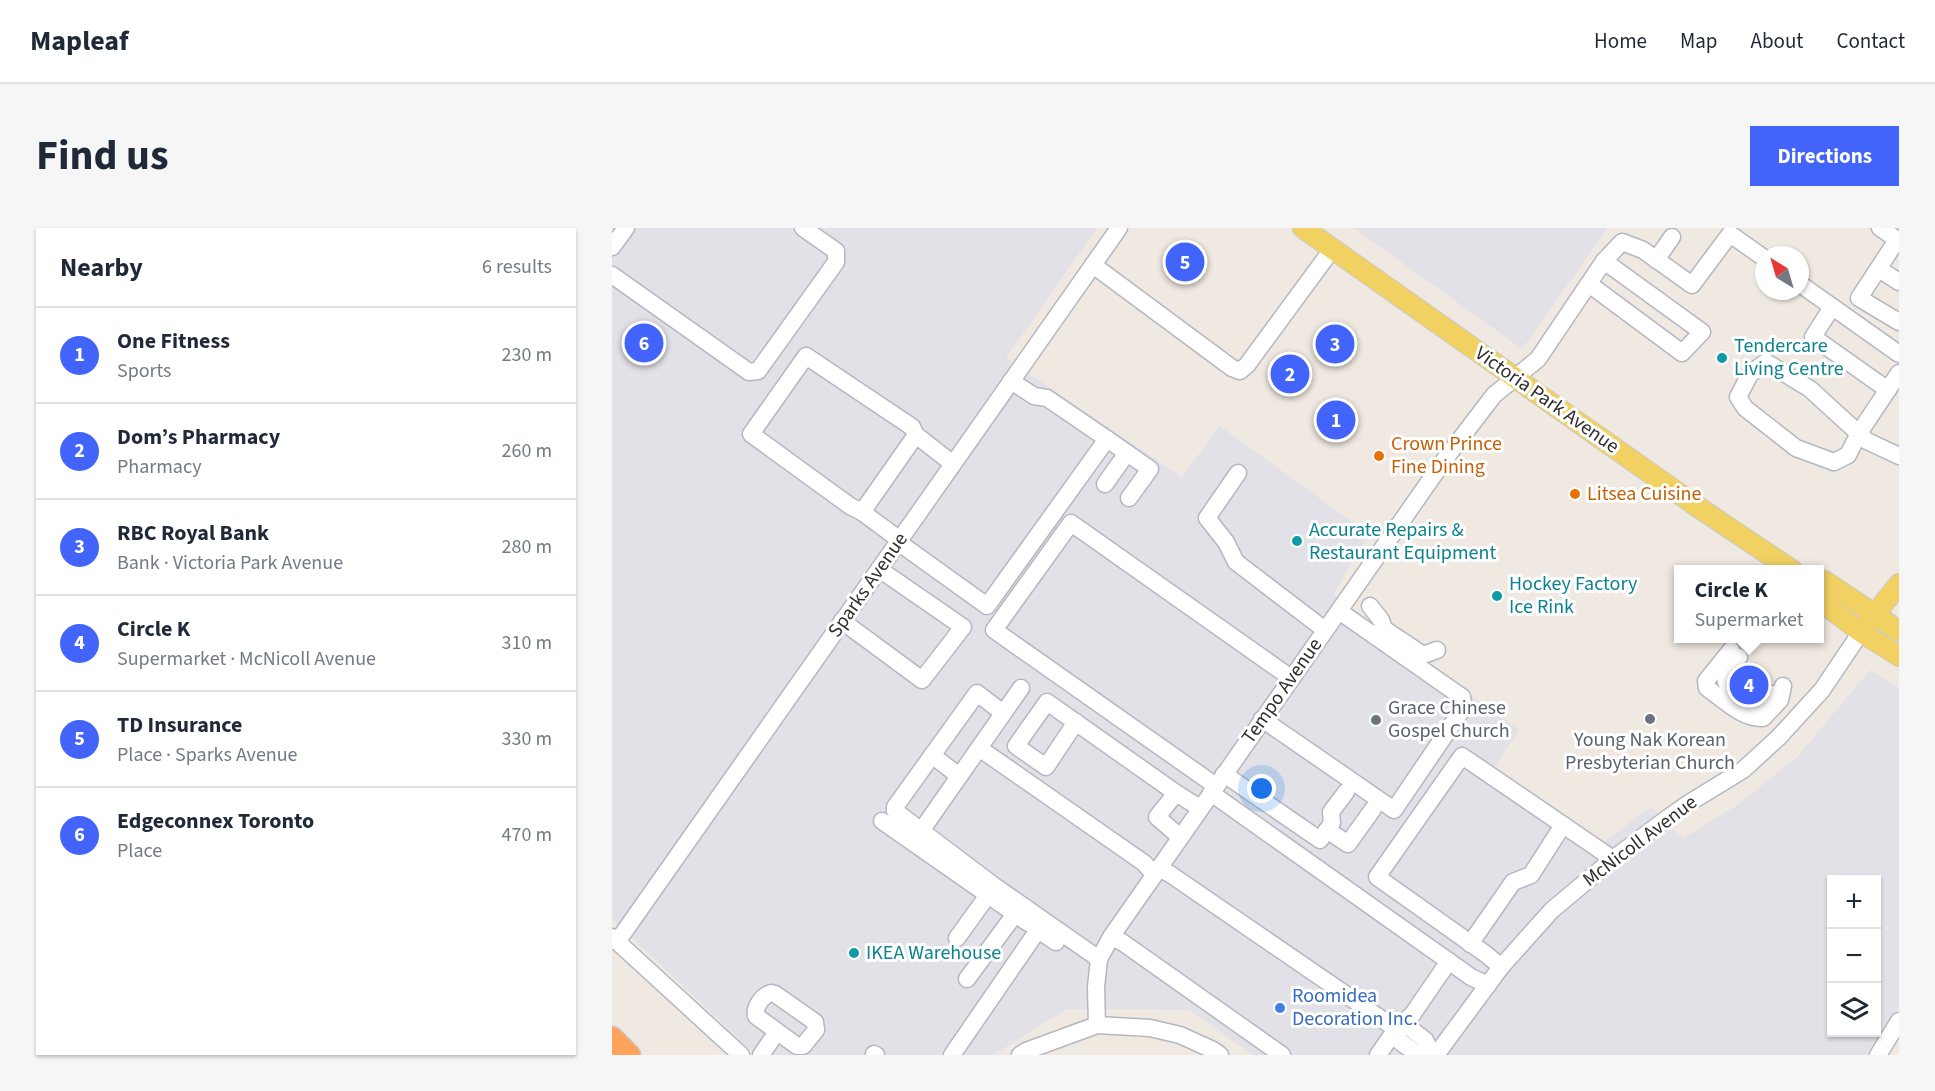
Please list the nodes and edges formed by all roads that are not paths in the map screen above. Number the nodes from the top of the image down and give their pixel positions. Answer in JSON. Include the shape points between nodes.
{"nodes":[{"id":1,"x":626,"y":228,"type":"edge"},
{"id":2,"x":803,"y":228,"type":"edge"},
{"id":3,"x":1119,"y":228,"type":"edge"},
{"id":4,"x":1303,"y":228,"type":"edge"},
{"id":5,"x":1880,"y":228,"type":"edge"},
{"id":6,"x":1672,"y":237,"type":"dead end"},
{"id":7,"x":1898,"y":240,"type":"edge"},
{"id":8,"x":612,"y":248,"type":"edge"},
{"id":9,"x":1333,"y":248,"type":"junction"},
{"id":10,"x":1755,"y":252,"type":"edge"},
{"id":11,"x":1656,"y":260,"type":"junction"},
{"id":12,"x":1604,"y":261,"type":"junction"},
{"id":13,"x":1093,"y":265,"type":"junction"},
{"id":14,"x":1879,"y":268,"type":"junction"},
{"id":15,"x":612,"y":275,"type":"edge"},
{"id":16,"x":1899,"y":282,"type":"edge"},
{"id":17,"x":1589,"y":284,"type":"junction"},
{"id":18,"x":1809,"y":291,"type":"edge"},
{"id":19,"x":1832,"y":308,"type":"junction"},
{"id":20,"x":1899,"y":322,"type":"edge"},
{"id":21,"x":1899,"y":354,"type":"edge"},
{"id":22,"x":1898,"y":375,"type":"edge"},
{"id":23,"x":1515,"y":377,"type":"junction"},
{"id":24,"x":1011,"y":381,"type":"junction"},
{"id":25,"x":1888,"y":390,"type":"junction"},
{"id":26,"x":1859,"y":433,"type":"junction"},
{"id":27,"x":916,"y":435,"type":"junction"},
{"id":28,"x":1107,"y":439,"type":"junction"},
{"id":29,"x":1127,"y":453,"type":"junction"},
{"id":30,"x":1899,"y":456,"type":"edge"},
{"id":31,"x":944,"y":457,"type":"junction"},
{"id":32,"x":1238,"y":472,"type":"dead end"},
{"id":33,"x":1105,"y":484,"type":"dead end"},
{"id":34,"x":1129,"y":498,"type":"dead end"},
{"id":35,"x":862,"y":512,"type":"junction"},
{"id":36,"x":899,"y":541,"type":"junction"},
{"id":37,"x":1785,"y":565,"type":"edge"},
{"id":38,"x":879,"y":569,"type":"junction"},
{"id":39,"x":1824,"y":581,"type":"edge"},
{"id":40,"x":1899,"y":584,"type":"edge"},
{"id":41,"x":1824,"y":604,"type":"edge"},
{"id":42,"x":1370,"y":606,"type":"dead end"},
{"id":43,"x":1339,"y":611,"type":"junction"},
{"id":44,"x":1875,"y":615,"type":"junction"},
{"id":45,"x":842,"y":621,"type":"junction"},
{"id":46,"x":1325,"y":630,"type":"junction"},
{"id":47,"x":1899,"y":631,"type":"edge"},
{"id":48,"x":1861,"y":632,"type":"junction"},
{"id":49,"x":1437,"y":650,"type":"dead end"},
{"id":50,"x":1736,"y":652,"type":"joint"},
{"id":51,"x":1899,"y":656,"type":"edge"},
{"id":52,"x":1291,"y":678,"type":"junction"},
{"id":53,"x":1021,"y":688,"type":"dead end"},
{"id":54,"x":1004,"y":713,"type":"junction"},
{"id":55,"x":1262,"y":719,"type":"junction"},
{"id":56,"x":1076,"y":722,"type":"dead end"},
{"id":57,"x":979,"y":748,"type":"junction"},
{"id":58,"x":932,"y":755,"type":"junction"},
{"id":59,"x":960,"y":776,"type":"junction"},
{"id":60,"x":1217,"y":784,"type":"junction"},
{"id":61,"x":1346,"y":792,"type":"dead end"},
{"id":62,"x":1176,"y":793,"type":"junction"},
{"id":63,"x":1200,"y":808,"type":"junction"},
{"id":64,"x":1373,"y":809,"type":"dead end"},
{"id":65,"x":882,"y":821,"type":"dead end"},
{"id":66,"x":1563,"y":825,"type":"junction"},
{"id":67,"x":1327,"y":830,"type":"junction"},
{"id":68,"x":921,"y":831,"type":"junction"},
{"id":69,"x":1180,"y":837,"type":"junction"},
{"id":70,"x":1612,"y":859,"type":"junction"},
{"id":71,"x":1156,"y":871,"type":"junction"},
{"id":72,"x":988,"y":896,"type":"junction"},
{"id":73,"x":1015,"y":914,"type":"junction"},
{"id":74,"x":1038,"y":930,"type":"junction"},
{"id":75,"x":1111,"y":936,"type":"junction"},
{"id":76,"x":957,"y":938,"type":"dead end"},
{"id":77,"x":615,"y":939,"type":"edge"},
{"id":78,"x":1470,"y":944,"type":"junction"},
{"id":79,"x":1449,"y":961,"type":"junction"},
{"id":80,"x":1098,"y":964,"type":"junction"},
{"id":81,"x":1501,"y":967,"type":"junction"},
{"id":82,"x":967,"y":979,"type":"dead end"},
{"id":83,"x":1488,"y":985,"type":"junction"},
{"id":84,"x":1899,"y":1021,"type":"edge"},
{"id":85,"x":1097,"y":1025,"type":"junction"},
{"id":86,"x":1396,"y":1029,"type":"junction"},
{"id":87,"x":777,"y":1032,"type":"dead end"},
{"id":88,"x":612,"y":1038,"type":"edge"},
{"id":89,"x":629,"y":1055,"type":"edge"},
{"id":90,"x":741,"y":1055,"type":"edge"},
{"id":91,"x":761,"y":1055,"type":"edge"},
{"id":92,"x":952,"y":1055,"type":"edge"},
{"id":93,"x":1020,"y":1055,"type":"edge"},
{"id":94,"x":1220,"y":1055,"type":"edge"},
{"id":95,"x":1282,"y":1055,"type":"edge"},
{"id":96,"x":1378,"y":1055,"type":"edge"},
{"id":97,"x":1418,"y":1055,"type":"edge"},
{"id":98,"x":1434,"y":1055,"type":"edge"},
{"id":99,"x":1878,"y":1055,"type":"edge"}],
"edges":[{"from":1,"to":8,"type":"street"},
{"from":2,"to":15,"type":"street","via":[[836,251],[836,262],[758,370],[748,372]]},
{"from":3,"to":13,"type":"street","name":"Sparks Avenue"},
{"from":4,"to":9,"type":"main road","name":"Victoria Park Avenue"},
{"from":5,"to":7,"type":"street"},
{"from":6,"to":11,"type":"street"},
{"from":7,"to":14,"type":"street"},
{"from":9,"to":13,"type":"street","via":[[1240,370],[1232,368]]},
{"from":9,"to":23,"type":"main road","name":"Victoria Park Avenue"},
{"from":10,"to":11,"type":"street","via":[[1730,234],[1692,285]]},
{"from":11,"to":12,"type":"street","name":"Tempo Avenue","via":[[1622,242]]},
{"from":12,"to":17,"type":"street","name":"Tempo Avenue"},
{"from":12,"to":17,"type":"street","via":[[1702,332],[1682,353]]},
{"from":13,"to":24,"type":"street","name":"Sparks Avenue"},
{"from":14,"to":16,"type":"street"},
{"from":14,"to":20,"type":"street","via":[[1859,298]]},
{"from":17,"to":23,"type":"street","name":"Tempo Avenue","via":[[1538,359]]},
{"from":18,"to":19,"type":"street"},
{"from":19,"to":21,"type":"street"},
{"from":19,"to":25,"type":"street","via":[[1813,337]]},
{"from":22,"to":25,"type":"street"},
{"from":23,"to":37,"type":"main road","name":"Victoria Park Avenue"},
{"from":23,"to":43,"type":"street","name":"Tempo Avenue","via":[[1494,395],[1466,431]]},
{"from":24,"to":28,"type":"street","via":[[1034,396],[1047,398]]},
{"from":24,"to":31,"type":"street","name":"Sparks Avenue"},
{"from":25,"to":26,"type":"street"},
{"from":26,"to":26,"type":"street","via":[[1810,389],[1766,362],[1750,374],[1738,397],[1745,408],[1796,448],[1834,462],[1848,455]]},
{"from":26,"to":30,"type":"street"},
{"from":27,"to":31,"type":"street"},
{"from":27,"to":35,"type":"street"},
{"from":27,"to":35,"type":"street","via":[[912,428],[806,356],[751,434]]},
{"from":28,"to":29,"type":"street"},
{"from":28,"to":36,"type":"street","via":[[987,606]]},
{"from":29,"to":33,"type":"street"},
{"from":29,"to":34,"type":"street","via":[[1150,469]]},
{"from":31,"to":36,"type":"street","name":"Sparks Avenue"},
{"from":32,"to":46,"type":"street","via":[[1207,518],[1236,562]]},
{"from":35,"to":36,"type":"street"},
{"from":36,"to":38,"type":"street","name":"Sparks Avenue"},
{"from":38,"to":45,"type":"street","name":"Sparks Avenue"},
{"from":38,"to":45,"type":"street","via":[[963,627],[922,680]]},
{"from":39,"to":44,"type":"main road"},
{"from":40,"to":44,"type":"main road","name":"McNicoll Avenue"},
{"from":41,"to":48,"type":"main road"},
{"from":42,"to":49,"type":"street","via":[[1384,629],[1417,652],[1423,655]]},
{"from":43,"to":46,"type":"street","name":"Tempo Avenue"},
{"from":43,"to":55,"type":"street","via":[[1462,697],[1464,707],[1394,810]]},
{"from":44,"to":47,"type":"main road"},
{"from":44,"to":48,"type":"main road","name":"McNicoll Avenue"},
{"from":45,"to":77,"type":"street","name":"Sparks Avenue"},
{"from":46,"to":52,"type":"street","name":"Tempo Avenue"},
{"from":48,"to":51,"type":"main road"},
{"from":48,"to":70,"type":"street","name":"McNicoll Avenue","via":[[1822,690],[1752,762]]},
{"from":50,"to":50,"type":"street","via":[[1726,674],[1728,687],[1758,707],[1783,686],[1780,700],[1763,718],[1745,715],[1707,688],[1706,681]]},
{"from":52,"to":55,"type":"street","name":"Tempo Avenue"},
{"from":52,"to":60,"type":"street","via":[[1071,523],[1000,621],[994,630]]},
{"from":53,"to":54,"type":"street"},
{"from":54,"to":57,"type":"street"},
{"from":54,"to":58,"type":"street","via":[[977,693]]},
{"from":55,"to":60,"type":"street","name":"Tempo Avenue"},
{"from":56,"to":62,"type":"street"},
{"from":57,"to":59,"type":"street"},
{"from":57,"to":71,"type":"street"},
{"from":58,"to":59,"type":"street"},
{"from":58,"to":68,"type":"street","via":[[895,807],[898,814]]},
{"from":59,"to":68,"type":"street"},
{"from":60,"to":63,"type":"street","name":"Tempo Avenue"},
{"from":60,"to":67,"type":"street","via":[[1320,840]]},
{"from":60,"to":79,"type":"street"},
{"from":61,"to":67,"type":"street","via":[[1331,812],[1332,823]]},
{"from":62,"to":63,"type":"street"},
{"from":62,"to":69,"type":"street","via":[[1157,817]]},
{"from":63,"to":69,"type":"street","name":"Tempo Avenue"},
{"from":64,"to":67,"type":"street","via":[[1348,844]]},
{"from":65,"to":72,"type":"street"},
{"from":66,"to":70,"type":"street"},
{"from":66,"to":78,"type":"street","via":[[1531,875],[1513,882]]},
{"from":66,"to":78,"type":"street","via":[[1462,756],[1377,877]]},
{"from":68,"to":80,"type":"street"},
{"from":69,"to":71,"type":"street","name":"Tempo Avenue"},
{"from":70,"to":81,"type":"street","name":"McNicoll Avenue","via":[[1552,910]]},
{"from":71,"to":75,"type":"street","name":"Tempo Avenue"},
{"from":71,"to":86,"type":"street","via":[[1170,874]]},
{"from":72,"to":73,"type":"street"},
{"from":72,"to":76,"type":"street"},
{"from":73,"to":74,"type":"street"},
{"from":73,"to":82,"type":"street"},
{"from":74,"to":80,"type":"street"},
{"from":74,"to":92,"type":"street"},
{"from":75,"to":80,"type":"street","name":"Tempo Avenue"},
{"from":75,"to":95,"type":"street"},
{"from":77,"to":90,"type":"street"},
{"from":78,"to":81,"type":"street"},
{"from":79,"to":83,"type":"street"},
{"from":79,"to":86,"type":"street","via":[[1412,1015]]},
{"from":80,"to":85,"type":"street","name":"Tempo Avenue"},
{"from":81,"to":83,"type":"street","name":"McNicoll Avenue"},
{"from":83,"to":98,"type":"street","name":"McNicoll Avenue"},
{"from":84,"to":99,"type":"street"},
{"from":85,"to":93,"type":"street"},
{"from":85,"to":94,"type":"street","via":[[1150,1028],[1180,1035]]},
{"from":86,"to":96,"type":"street"},
{"from":86,"to":97,"type":"street","via":[[1398,1040]]},
{"from":86,"to":98,"type":"street","via":[[1407,1026],[1425,1040]]},
{"from":87,"to":91,"type":"street"},
{"from":88,"to":89,"type":"highway"}]}
